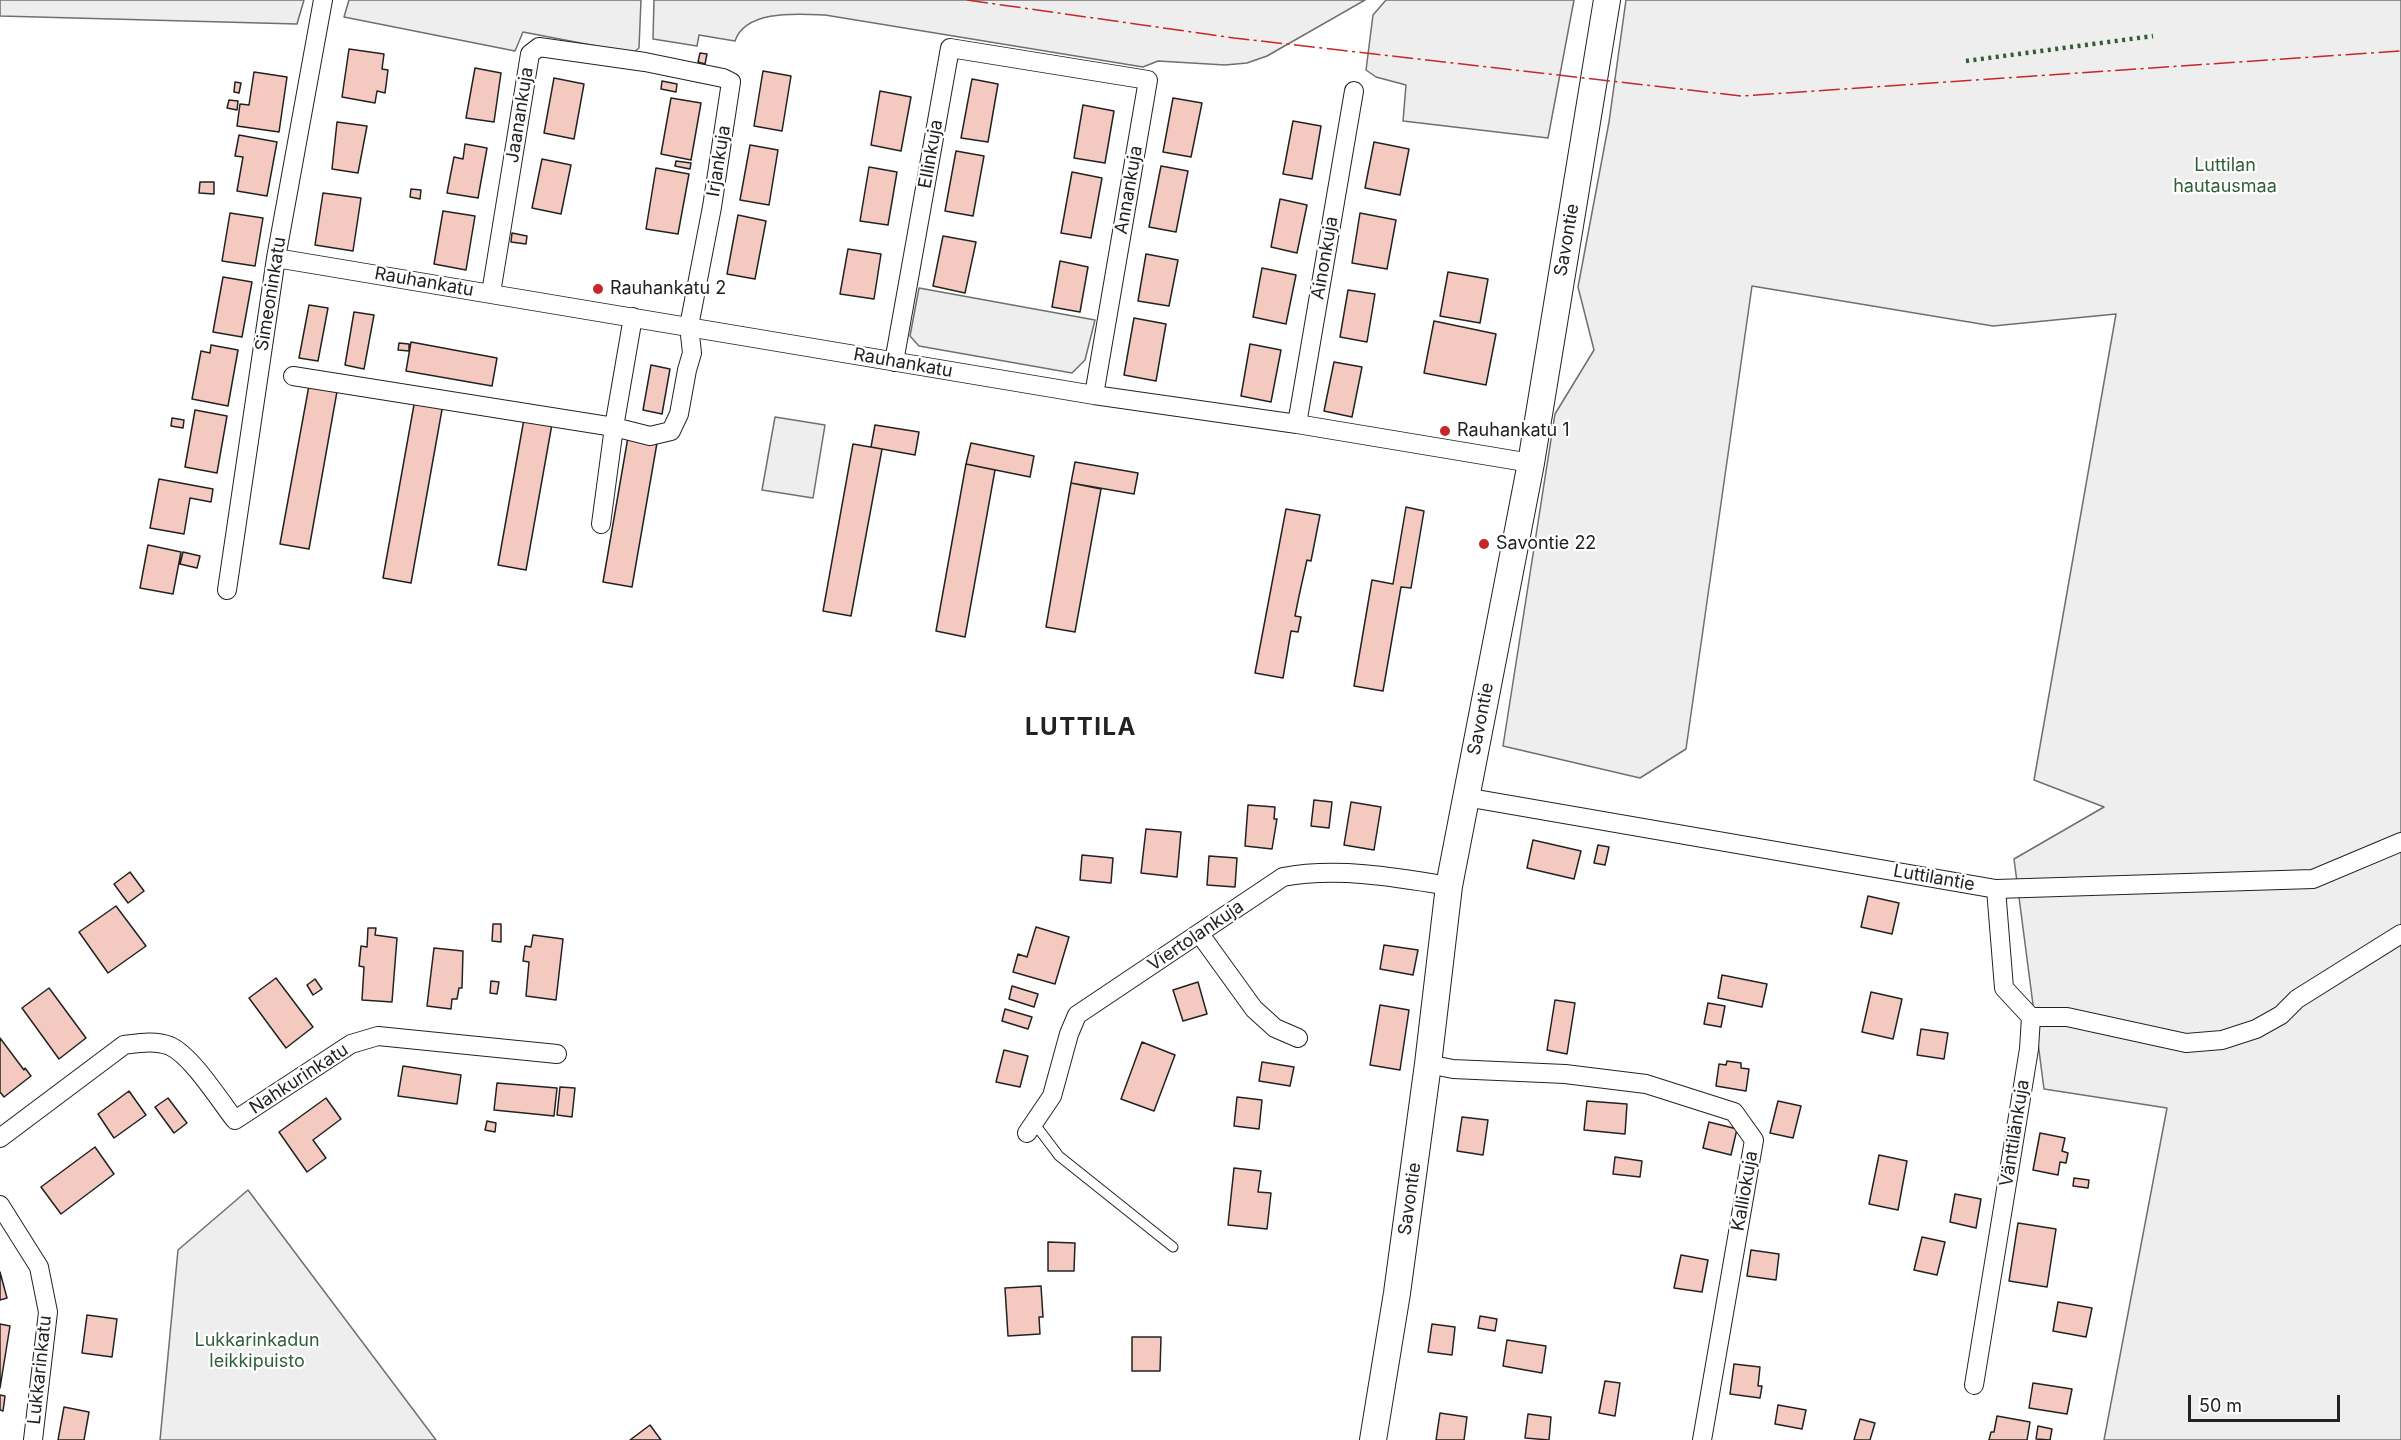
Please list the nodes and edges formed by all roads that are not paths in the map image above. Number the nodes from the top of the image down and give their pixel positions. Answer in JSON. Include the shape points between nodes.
{"nodes":[{"id":1,"x":322,"y":0,"type":"edge"},
{"id":2,"x":1607,"y":0,"type":"edge"},
{"id":3,"x":645,"y":62,"type":"joint"},
{"id":4,"x":1053,"y":64,"type":"joint"},
{"id":5,"x":1354,"y":91,"type":"dead end"},
{"id":6,"x":276,"y":258,"type":"junction"},
{"id":7,"x":491,"y":293,"type":"junction"},
{"id":8,"x":633,"y":317,"type":"junction"},
{"id":9,"x":689,"y":326,"type":"junction"},
{"id":10,"x":894,"y":362,"type":"junction"},
{"id":11,"x":293,"y":376,"type":"dead end"},
{"id":12,"x":1095,"y":395,"type":"junction"},
{"id":13,"x":1296,"y":424,"type":"junction"},
{"id":14,"x":614,"y":427,"type":"junction"},
{"id":15,"x":1531,"y":463,"type":"junction"},
{"id":16,"x":601,"y":524,"type":"dead end"},
{"id":17,"x":227,"y":590,"type":"dead end"},
{"id":18,"x":1465,"y":797,"type":"junction"},
{"id":19,"x":2401,"y":842,"type":"edge"},
{"id":20,"x":1449,"y":886,"type":"junction"},
{"id":21,"x":1996,"y":889,"type":"junction"},
{"id":22,"x":1199,"y":933,"type":"junction"},
{"id":23,"x":2401,"y":934,"type":"edge"},
{"id":24,"x":2031,"y":1017,"type":"junction"},
{"id":25,"x":1298,"y":1038,"type":"dead end"},
{"id":26,"x":556,"y":1054,"type":"dead end"},
{"id":27,"x":1428,"y":1064,"type":"junction"},
{"id":28,"x":1030,"y":1128,"type":"joint"},
{"id":29,"x":0,"y":1138,"type":"edge"},
{"id":30,"x":0,"y":1205,"type":"edge"},
{"id":31,"x":1173,"y":1247,"type":"dead end"},
{"id":32,"x":1974,"y":1385,"type":"dead end"},
{"id":33,"x":33,"y":1440,"type":"edge"},
{"id":34,"x":1373,"y":1440,"type":"edge"},
{"id":35,"x":1702,"y":1440,"type":"edge"}],
"edges":[{"from":1,"to":6,"type":"street","name":"Simeoninkatu"},
{"from":2,"to":15,"type":"street","name":"Savontie"},
{"from":3,"to":7,"type":"street","name":"Jaanankuja","via":[[539,46],[530,54]]},
{"from":3,"to":9,"type":"street","name":"Irjankuja","via":[[731,82]]},
{"from":4,"to":10,"type":"street","name":"Ellinkuja","via":[[950,48]]},
{"from":4,"to":12,"type":"street","name":"Annankuja","via":[[1148,80]]},
{"from":5,"to":13,"type":"street","name":"Ainonkuja"},
{"from":6,"to":7,"type":"street","name":"Rauhankatu"},
{"from":6,"to":17,"type":"street","name":"Simeoninkatu"},
{"from":7,"to":8,"type":"street","name":"Rauhankatu"},
{"from":8,"to":9,"type":"street","name":"Rauhankatu"},
{"from":8,"to":14,"type":"street"},
{"from":9,"to":10,"type":"street","name":"Rauhankatu"},
{"from":9,"to":14,"type":"street","via":[[693,352],[679,414],[670,431],[650,436]]},
{"from":10,"to":12,"type":"street","name":"Rauhankatu"},
{"from":11,"to":14,"type":"street"},
{"from":12,"to":13,"type":"street","name":"Rauhankatu"},
{"from":13,"to":15,"type":"street","name":"Rauhankatu"},
{"from":14,"to":16,"type":"street"},
{"from":15,"to":18,"type":"street","name":"Savontie"},
{"from":18,"to":20,"type":"street","name":"Savontie"},
{"from":18,"to":21,"type":"street","name":"Luttilantie"},
{"from":19,"to":21,"type":"street","name":"Luttilantie","via":[[2313,879]]},
{"from":20,"to":22,"type":"street","name":"Viertolankuja","via":[[1383,876],[1308,873],[1283,877]]},
{"from":20,"to":27,"type":"street","name":"Savontie"},
{"from":21,"to":24,"type":"street","via":[[2004,988]]},
{"from":22,"to":25,"type":"street","via":[[1254,1009],[1275,1028]]},
{"from":22,"to":28,"type":"street","name":"Viertolankuja","via":[[1077,1015],[1052,1096]]},
{"from":23,"to":24,"type":"street","via":[[2297,999],[2281,1015],[2256,1029],[2222,1040],[2186,1043],[2067,1017]]},
{"from":24,"to":32,"type":"street","name":"Vänttilänkuja"},
{"from":26,"to":29,"type":"street","name":"Nahkurinkatu","via":[[378,1036],[351,1044],[232,1128],[188,1059],[171,1047],[144,1042],[124,1045]]},
{"from":27,"to":34,"type":"street","name":"Savontie"},
{"from":27,"to":35,"type":"street","name":"Kalliokuja","via":[[1646,1084],[1734,1112],[1754,1140]]},
{"from":28,"to":31,"type":"lane"},
{"from":30,"to":33,"type":"street","name":"Lukkarinkatu","via":[[39,1267],[48,1312]]}]}
